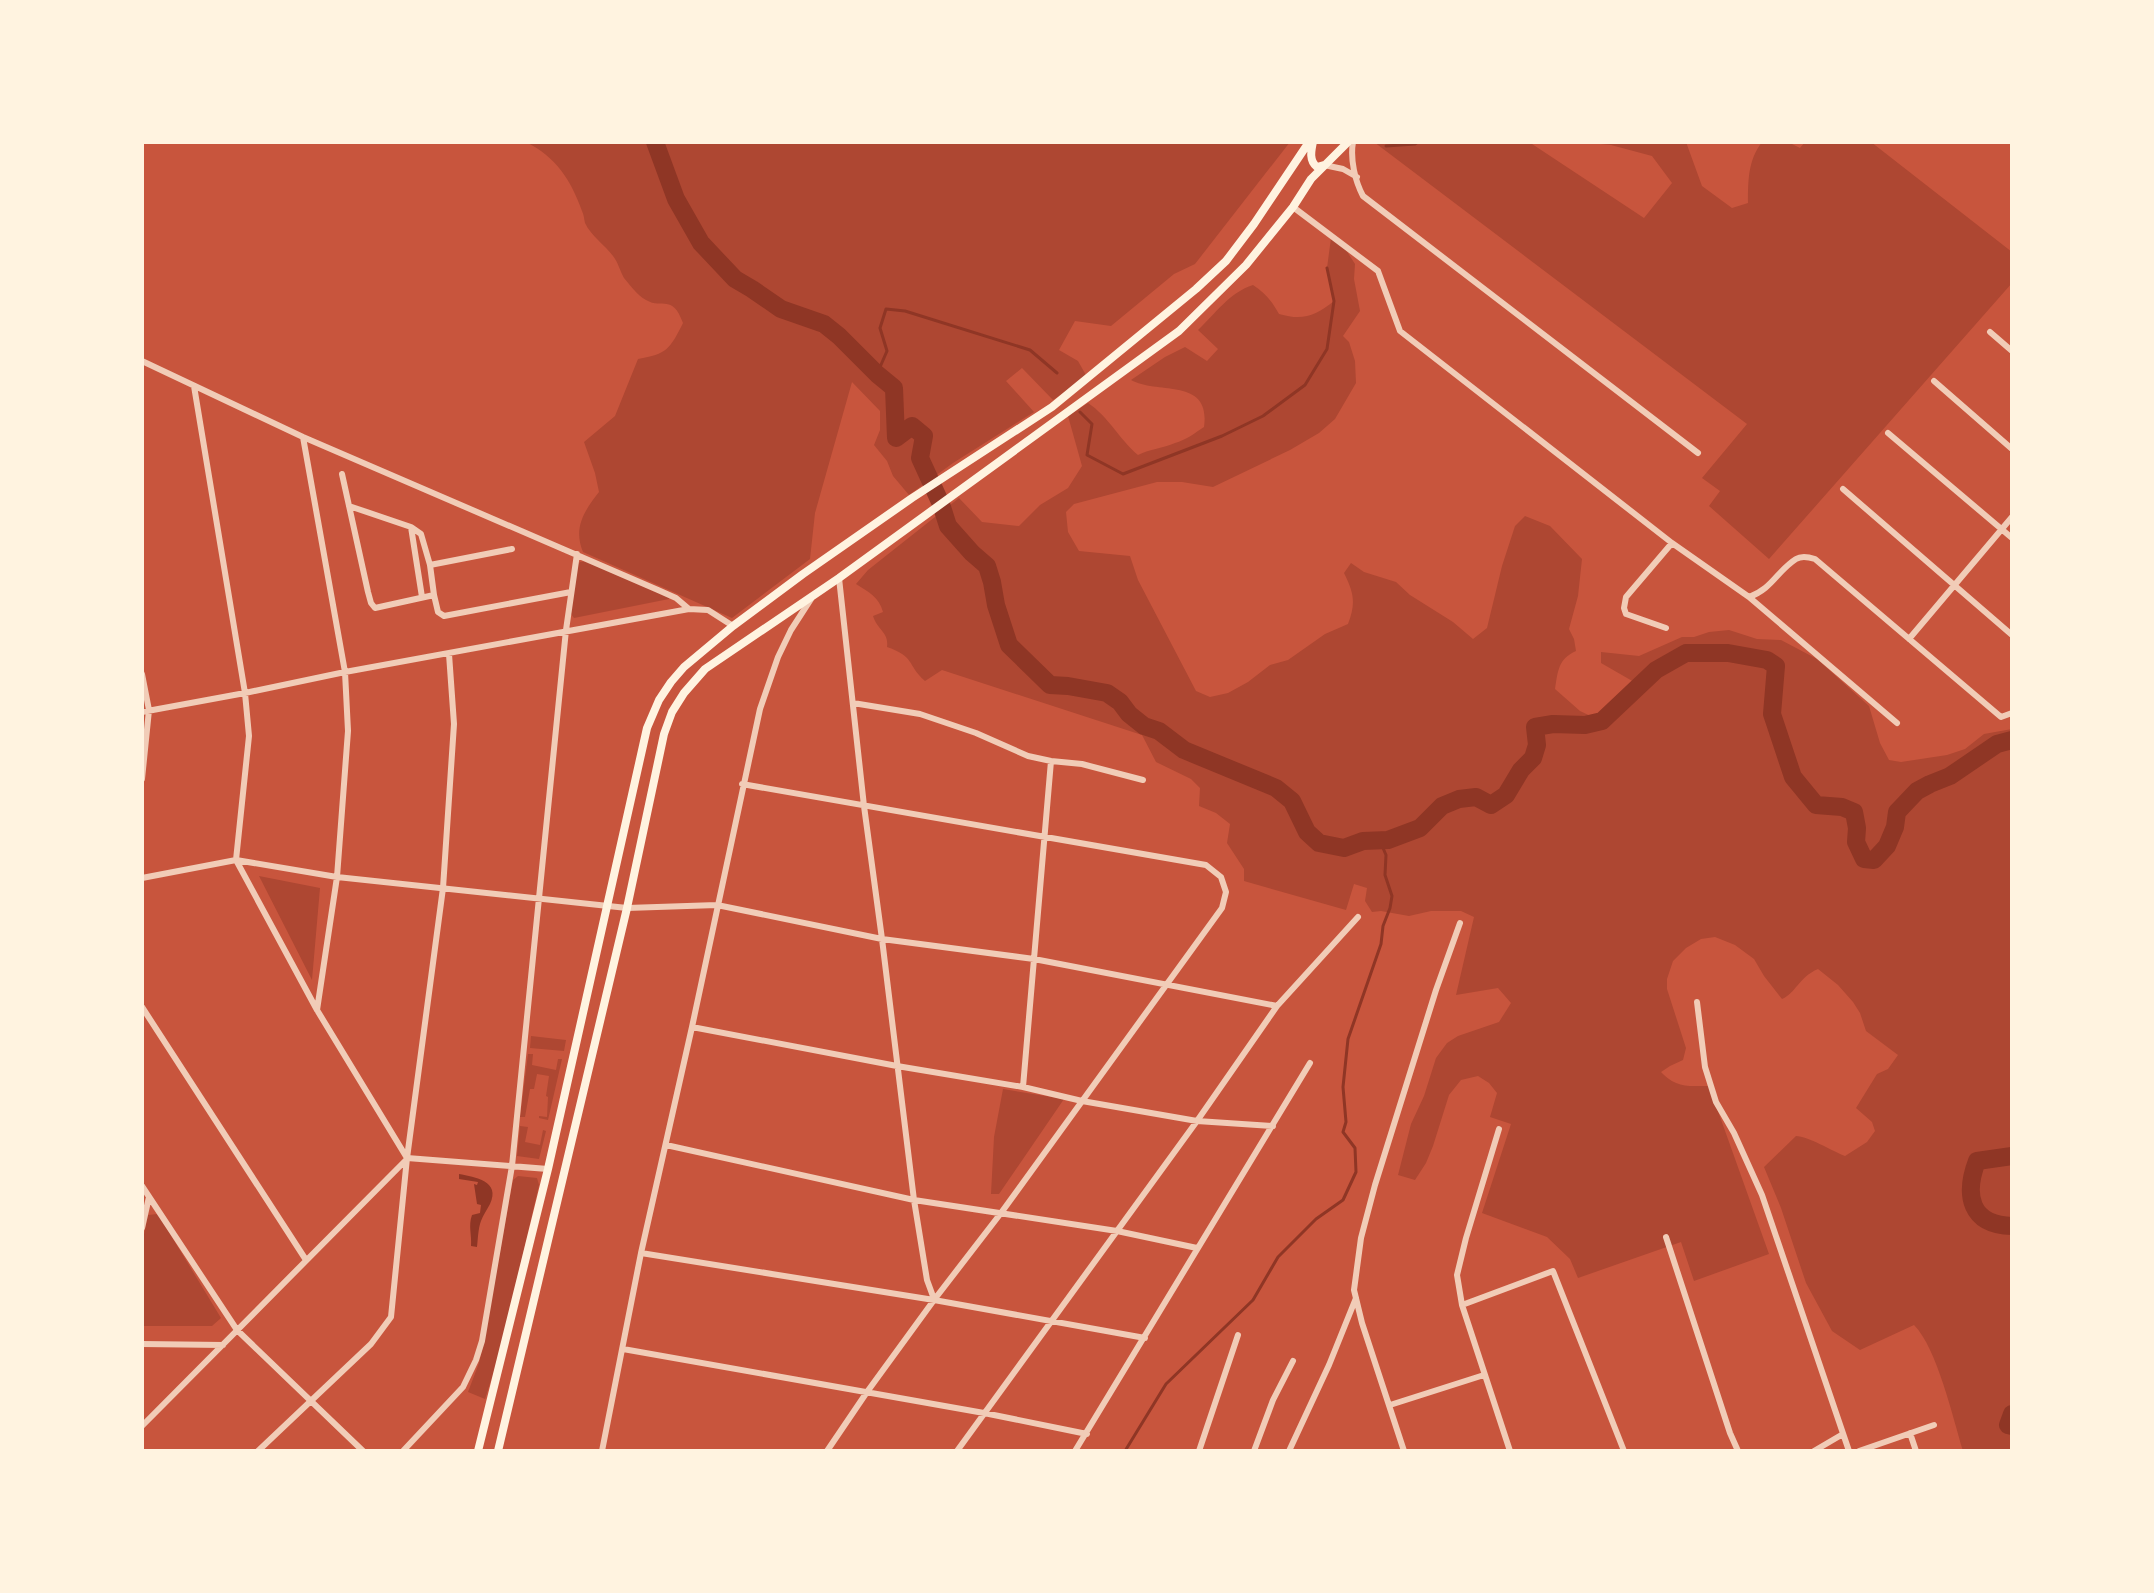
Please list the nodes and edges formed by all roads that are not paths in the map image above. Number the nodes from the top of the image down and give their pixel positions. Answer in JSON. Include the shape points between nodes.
{"nodes":[{"id":1,"x":1311,"y":142,"type":"edge"},
{"id":2,"x":1351,"y":142,"type":"edge"},
{"id":3,"x":1324,"y":165,"type":"junction"},
{"id":4,"x":1357,"y":177,"type":"junction"},
{"id":5,"x":1293,"y":207,"type":"junction"},
{"id":6,"x":1990,"y":332,"type":"dead end"},
{"id":7,"x":2012,"y":351,"type":"edge"},
{"id":8,"x":142,"y":361,"type":"edge"},
{"id":9,"x":1934,"y":381,"type":"dead end"},
{"id":10,"x":194,"y":386,"type":"junction"},
{"id":11,"x":1888,"y":433,"type":"dead end"},
{"id":12,"x":303,"y":437,"type":"junction"},
{"id":13,"x":2012,"y":449,"type":"edge"},
{"id":14,"x":1698,"y":453,"type":"dead end"},
{"id":15,"x":342,"y":474,"type":"dead end"},
{"id":16,"x":1843,"y":489,"type":"dead end"},
{"id":17,"x":349,"y":506,"type":"junction"},
{"id":18,"x":2012,"y":517,"type":"edge"},
{"id":19,"x":411,"y":527,"type":"junction"},
{"id":20,"x":2001,"y":529,"type":"junction"},
{"id":21,"x":2012,"y":538,"type":"edge"},
{"id":22,"x":1672,"y":543,"type":"junction"},
{"id":23,"x":512,"y":549,"type":"dead end"},
{"id":24,"x":577,"y":554,"type":"junction"},
{"id":25,"x":430,"y":565,"type":"junction"},
{"id":26,"x":839,"y":578,"type":"junction"},
{"id":27,"x":1954,"y":585,"type":"junction"},
{"id":28,"x":571,"y":592,"type":"junction"},
{"id":29,"x":814,"y":594,"type":"junction"},
{"id":30,"x":434,"y":595,"type":"junction"},
{"id":31,"x":422,"y":597,"type":"junction"},
{"id":32,"x":1749,"y":597,"type":"junction"},
{"id":33,"x":689,"y":609,"type":"junction"},
{"id":34,"x":733,"y":626,"type":"junction"},
{"id":35,"x":1666,"y":628,"type":"dead end"},
{"id":36,"x":566,"y":630,"type":"junction"},
{"id":37,"x":2012,"y":635,"type":"edge"},
{"id":38,"x":1909,"y":639,"type":"junction"},
{"id":39,"x":748,"y":641,"type":"junction"},
{"id":40,"x":449,"y":654,"type":"junction"},
{"id":41,"x":345,"y":672,"type":"junction"},
{"id":42,"x":142,"y":674,"type":"edge"},
{"id":43,"x":245,"y":693,"type":"junction"},
{"id":44,"x":853,"y":703,"type":"junction"},
{"id":45,"x":146,"y":711,"type":"edge"},
{"id":46,"x":2012,"y":713,"type":"edge"},
{"id":47,"x":1897,"y":723,"type":"dead end"},
{"id":48,"x":1051,"y":761,"type":"junction"},
{"id":49,"x":142,"y":779,"type":"edge"},
{"id":50,"x":1143,"y":780,"type":"dead end"},
{"id":51,"x":742,"y":784,"type":"junction"},
{"id":52,"x":864,"y":806,"type":"junction"},
{"id":53,"x":1046,"y":837,"type":"junction"},
{"id":54,"x":236,"y":860,"type":"junction"},
{"id":55,"x":337,"y":877,"type":"junction"},
{"id":56,"x":142,"y":878,"type":"edge"},
{"id":57,"x":443,"y":888,"type":"junction"},
{"id":58,"x":539,"y":898,"type":"junction"},
{"id":59,"x":608,"y":905,"type":"junction"},
{"id":60,"x":717,"y":905,"type":"junction"},
{"id":61,"x":627,"y":908,"type":"junction"},
{"id":62,"x":1358,"y":917,"type":"dead end"},
{"id":63,"x":1460,"y":923,"type":"dead end"},
{"id":64,"x":882,"y":939,"type":"junction"},
{"id":65,"x":1034,"y":959,"type":"junction"},
{"id":66,"x":1168,"y":984,"type":"junction"},
{"id":67,"x":1697,"y":1002,"type":"dead end"},
{"id":68,"x":1277,"y":1006,"type":"junction"},
{"id":69,"x":142,"y":1007,"type":"edge"},
{"id":70,"x":317,"y":1010,"type":"junction"},
{"id":71,"x":692,"y":1027,"type":"junction"},
{"id":72,"x":1310,"y":1063,"type":"dead end"},
{"id":73,"x":897,"y":1066,"type":"junction"},
{"id":74,"x":1023,"y":1087,"type":"junction"},
{"id":75,"x":563,"y":1098,"type":"junction"},
{"id":76,"x":1082,"y":1101,"type":"junction"},
{"id":77,"x":580,"y":1103,"type":"junction"},
{"id":78,"x":1197,"y":1121,"type":"junction"},
{"id":79,"x":1273,"y":1126,"type":"junction"},
{"id":80,"x":1499,"y":1129,"type":"dead end"},
{"id":81,"x":666,"y":1145,"type":"junction"},
{"id":82,"x":407,"y":1158,"type":"junction"},
{"id":83,"x":512,"y":1166,"type":"junction"},
{"id":84,"x":548,"y":1169,"type":"junction"},
{"id":85,"x":142,"y":1186,"type":"edge"},
{"id":86,"x":149,"y":1197,"type":"junction"},
{"id":87,"x":914,"y":1200,"type":"junction"},
{"id":88,"x":1001,"y":1213,"type":"junction"},
{"id":89,"x":142,"y":1228,"type":"edge"},
{"id":90,"x":1117,"y":1231,"type":"junction"},
{"id":91,"x":1666,"y":1237,"type":"dead end"},
{"id":92,"x":1197,"y":1248,"type":"junction"},
{"id":93,"x":641,"y":1253,"type":"junction"},
{"id":94,"x":306,"y":1260,"type":"junction"},
{"id":95,"x":1356,"y":1298,"type":"junction"},
{"id":96,"x":934,"y":1300,"type":"junction"},
{"id":97,"x":1462,"y":1305,"type":"junction"},
{"id":98,"x":1052,"y":1320,"type":"junction"},
{"id":99,"x":237,"y":1330,"type":"junction"},
{"id":100,"x":1238,"y":1335,"type":"dead end"},
{"id":101,"x":1145,"y":1338,"type":"junction"},
{"id":102,"x":142,"y":1344,"type":"edge"},
{"id":103,"x":223,"y":1345,"type":"junction"},
{"id":104,"x":623,"y":1349,"type":"junction"},
{"id":105,"x":1293,"y":1361,"type":"dead end"},
{"id":106,"x":1484,"y":1375,"type":"junction"},
{"id":107,"x":867,"y":1392,"type":"junction"},
{"id":108,"x":310,"y":1402,"type":"junction"},
{"id":109,"x":1390,"y":1405,"type":"junction"},
{"id":110,"x":984,"y":1413,"type":"junction"},
{"id":111,"x":1934,"y":1425,"type":"dead end"},
{"id":112,"x":142,"y":1426,"type":"edge"},
{"id":113,"x":1910,"y":1433,"type":"junction"},
{"id":114,"x":1087,"y":1434,"type":"junction"},
{"id":115,"x":1843,"y":1434,"type":"junction"},
{"id":116,"x":258,"y":1451,"type":"edge"},
{"id":117,"x":363,"y":1451,"type":"edge"},
{"id":118,"x":403,"y":1451,"type":"edge"},
{"id":119,"x":478,"y":1451,"type":"edge"},
{"id":120,"x":498,"y":1451,"type":"edge"},
{"id":121,"x":602,"y":1451,"type":"edge"},
{"id":122,"x":827,"y":1451,"type":"edge"},
{"id":123,"x":957,"y":1451,"type":"edge"},
{"id":124,"x":1075,"y":1451,"type":"edge"},
{"id":125,"x":1199,"y":1451,"type":"edge"},
{"id":126,"x":1254,"y":1451,"type":"edge"},
{"id":127,"x":1289,"y":1451,"type":"edge"},
{"id":128,"x":1404,"y":1451,"type":"edge"},
{"id":129,"x":1510,"y":1451,"type":"edge"},
{"id":130,"x":1624,"y":1451,"type":"edge"},
{"id":131,"x":1738,"y":1451,"type":"edge"},
{"id":132,"x":1814,"y":1451,"type":"edge"},
{"id":133,"x":1849,"y":1451,"type":"edge"},
{"id":134,"x":1859,"y":1451,"type":"edge"},
{"id":135,"x":1916,"y":1451,"type":"edge"}],
"edges":[{"from":1,"to":3,"type":"main road","via":[[1313,164]]},
{"from":1,"to":34,"type":"main road","via":[[1226,261],[1160,321],[1052,407],[912,498]]},
{"from":2,"to":3,"type":"main road"},
{"from":2,"to":4,"type":"street"},
{"from":3,"to":4,"type":"street"},
{"from":3,"to":5,"type":"main road"},
{"from":4,"to":14,"type":"street","via":[[1363,196]]},
{"from":5,"to":22,"type":"street","via":[[1378,271],[1400,331]]},
{"from":5,"to":26,"type":"main road","via":[[1246,265],[1179,331]]},
{"from":6,"to":7,"type":"street"},
{"from":8,"to":10,"type":"street"},
{"from":9,"to":13,"type":"street"},
{"from":10,"to":12,"type":"street"},
{"from":10,"to":43,"type":"street"},
{"from":11,"to":20,"type":"street"},
{"from":12,"to":24,"type":"street"},
{"from":12,"to":41,"type":"street"},
{"from":15,"to":17,"type":"street"},
{"from":16,"to":27,"type":"street"},
{"from":17,"to":19,"type":"street"},
{"from":17,"to":31,"type":"street","via":[[375,608]]},
{"from":18,"to":20,"type":"street"},
{"from":19,"to":25,"type":"street","via":[[421,534]]},
{"from":19,"to":31,"type":"street"},
{"from":20,"to":21,"type":"street"},
{"from":20,"to":27,"type":"street"},
{"from":22,"to":32,"type":"street"},
{"from":22,"to":35,"type":"street","via":[[1626,597],[1624,608],[1626,614]]},
{"from":23,"to":25,"type":"street"},
{"from":24,"to":28,"type":"street"},
{"from":24,"to":33,"type":"street","via":[[676,598]]},
{"from":25,"to":30,"type":"street"},
{"from":26,"to":29,"type":"main road"},
{"from":26,"to":44,"type":"street"},
{"from":27,"to":37,"type":"street"},
{"from":27,"to":38,"type":"street"},
{"from":28,"to":30,"type":"street","via":[[444,616]]},
{"from":28,"to":36,"type":"street"},
{"from":29,"to":39,"type":"main road"},
{"from":29,"to":51,"type":"street","via":[[791,630],[769,682]]},
{"from":30,"to":31,"type":"street"},
{"from":32,"to":38,"type":"street","via":[[1768,587],[1796,559],[1809,557]]},
{"from":32,"to":47,"type":"street"},
{"from":33,"to":34,"type":"street","via":[[708,610]]},
{"from":33,"to":36,"type":"street"},
{"from":34,"to":39,"type":"main road"},
{"from":34,"to":59,"type":"main road","via":[[698,654],[659,700],[647,728]]},
{"from":36,"to":40,"type":"street"},
{"from":36,"to":58,"type":"street"},
{"from":38,"to":46,"type":"street","via":[[2001,717]]},
{"from":39,"to":61,"type":"main road","via":[[705,669],[672,712]]},
{"from":40,"to":41,"type":"street"},
{"from":40,"to":57,"type":"street","via":[[454,724]]},
{"from":41,"to":43,"type":"street"},
{"from":41,"to":55,"type":"street","via":[[348,731]]},
{"from":42,"to":45,"type":"street"},
{"from":43,"to":45,"type":"street"},
{"from":43,"to":54,"type":"street","via":[[249,736]]},
{"from":44,"to":48,"type":"street","via":[[920,714]]},
{"from":44,"to":52,"type":"street"},
{"from":45,"to":49,"type":"street"},
{"from":48,"to":50,"type":"street"},
{"from":48,"to":53,"type":"street"},
{"from":51,"to":52,"type":"street"},
{"from":51,"to":60,"type":"street"},
{"from":52,"to":53,"type":"street"},
{"from":52,"to":64,"type":"street"},
{"from":53,"to":65,"type":"street"},
{"from":53,"to":66,"type":"street","via":[[1206,865],[1221,877],[1226,892],[1222,908]]},
{"from":54,"to":55,"type":"street"},
{"from":54,"to":56,"type":"street"},
{"from":54,"to":70,"type":"street"},
{"from":55,"to":57,"type":"street"},
{"from":55,"to":70,"type":"street"},
{"from":57,"to":58,"type":"street"},
{"from":57,"to":82,"type":"street"},
{"from":58,"to":59,"type":"street"},
{"from":58,"to":83,"type":"street"},
{"from":59,"to":61,"type":"street"},
{"from":59,"to":75,"type":"main road"},
{"from":60,"to":61,"type":"street"},
{"from":60,"to":64,"type":"street"},
{"from":60,"to":71,"type":"street"},
{"from":61,"to":77,"type":"main road"},
{"from":62,"to":68,"type":"street"},
{"from":63,"to":95,"type":"street","via":[[1375,1185],[1361,1238]]},
{"from":64,"to":65,"type":"street"},
{"from":64,"to":73,"type":"street"},
{"from":65,"to":66,"type":"street"},
{"from":65,"to":74,"type":"street"},
{"from":66,"to":68,"type":"street"},
{"from":66,"to":76,"type":"street"},
{"from":67,"to":115,"type":"street","via":[[1705,1067],[1716,1102],[1762,1195]]},
{"from":68,"to":78,"type":"street"},
{"from":69,"to":94,"type":"street"},
{"from":70,"to":82,"type":"street"},
{"from":71,"to":73,"type":"street"},
{"from":71,"to":81,"type":"street"},
{"from":72,"to":79,"type":"street"},
{"from":73,"to":74,"type":"street"},
{"from":73,"to":87,"type":"street"},
{"from":74,"to":76,"type":"street"},
{"from":75,"to":77,"type":"main road"},
{"from":75,"to":84,"type":"main road"},
{"from":76,"to":78,"type":"street"},
{"from":76,"to":88,"type":"street"},
{"from":77,"to":120,"type":"main road"},
{"from":78,"to":79,"type":"street"},
{"from":78,"to":90,"type":"street"},
{"from":79,"to":92,"type":"street"},
{"from":80,"to":97,"type":"street","via":[[1457,1275]]},
{"from":81,"to":87,"type":"street"},
{"from":81,"to":93,"type":"street"},
{"from":82,"to":83,"type":"street"},
{"from":82,"to":94,"type":"street"},
{"from":82,"to":108,"type":"street","via":[[391,1317],[371,1344]]},
{"from":83,"to":84,"type":"street"},
{"from":83,"to":118,"type":"street","via":[[476,1360],[463,1387]]},
{"from":84,"to":119,"type":"main road"},
{"from":85,"to":86,"type":"street"},
{"from":86,"to":89,"type":"street"},
{"from":86,"to":99,"type":"street"},
{"from":87,"to":88,"type":"street"},
{"from":87,"to":96,"type":"street"},
{"from":88,"to":90,"type":"street"},
{"from":88,"to":96,"type":"street"},
{"from":90,"to":92,"type":"street"},
{"from":90,"to":98,"type":"street"},
{"from":91,"to":131,"type":"street"},
{"from":92,"to":101,"type":"street"},
{"from":93,"to":96,"type":"street"},
{"from":93,"to":104,"type":"street"},
{"from":94,"to":99,"type":"street"},
{"from":95,"to":109,"type":"street"},
{"from":95,"to":127,"type":"street"},
{"from":96,"to":98,"type":"street"},
{"from":96,"to":107,"type":"street"},
{"from":97,"to":106,"type":"street"},
{"from":97,"to":130,"type":"street","via":[[1553,1271]]},
{"from":98,"to":101,"type":"street"},
{"from":98,"to":110,"type":"street"},
{"from":99,"to":103,"type":"street"},
{"from":99,"to":108,"type":"street"},
{"from":100,"to":125,"type":"street"},
{"from":101,"to":114,"type":"street"},
{"from":102,"to":103,"type":"street"},
{"from":103,"to":112,"type":"street"},
{"from":104,"to":107,"type":"street"},
{"from":104,"to":121,"type":"street"},
{"from":105,"to":126,"type":"street"},
{"from":106,"to":109,"type":"street"},
{"from":106,"to":129,"type":"street"},
{"from":107,"to":110,"type":"street"},
{"from":107,"to":122,"type":"street"},
{"from":108,"to":116,"type":"street"},
{"from":108,"to":117,"type":"street"},
{"from":109,"to":128,"type":"street"},
{"from":110,"to":114,"type":"street"},
{"from":110,"to":123,"type":"street"},
{"from":111,"to":113,"type":"street"},
{"from":113,"to":134,"type":"street"},
{"from":113,"to":135,"type":"street"},
{"from":114,"to":124,"type":"street"},
{"from":115,"to":132,"type":"street"},
{"from":115,"to":133,"type":"street"}]}
